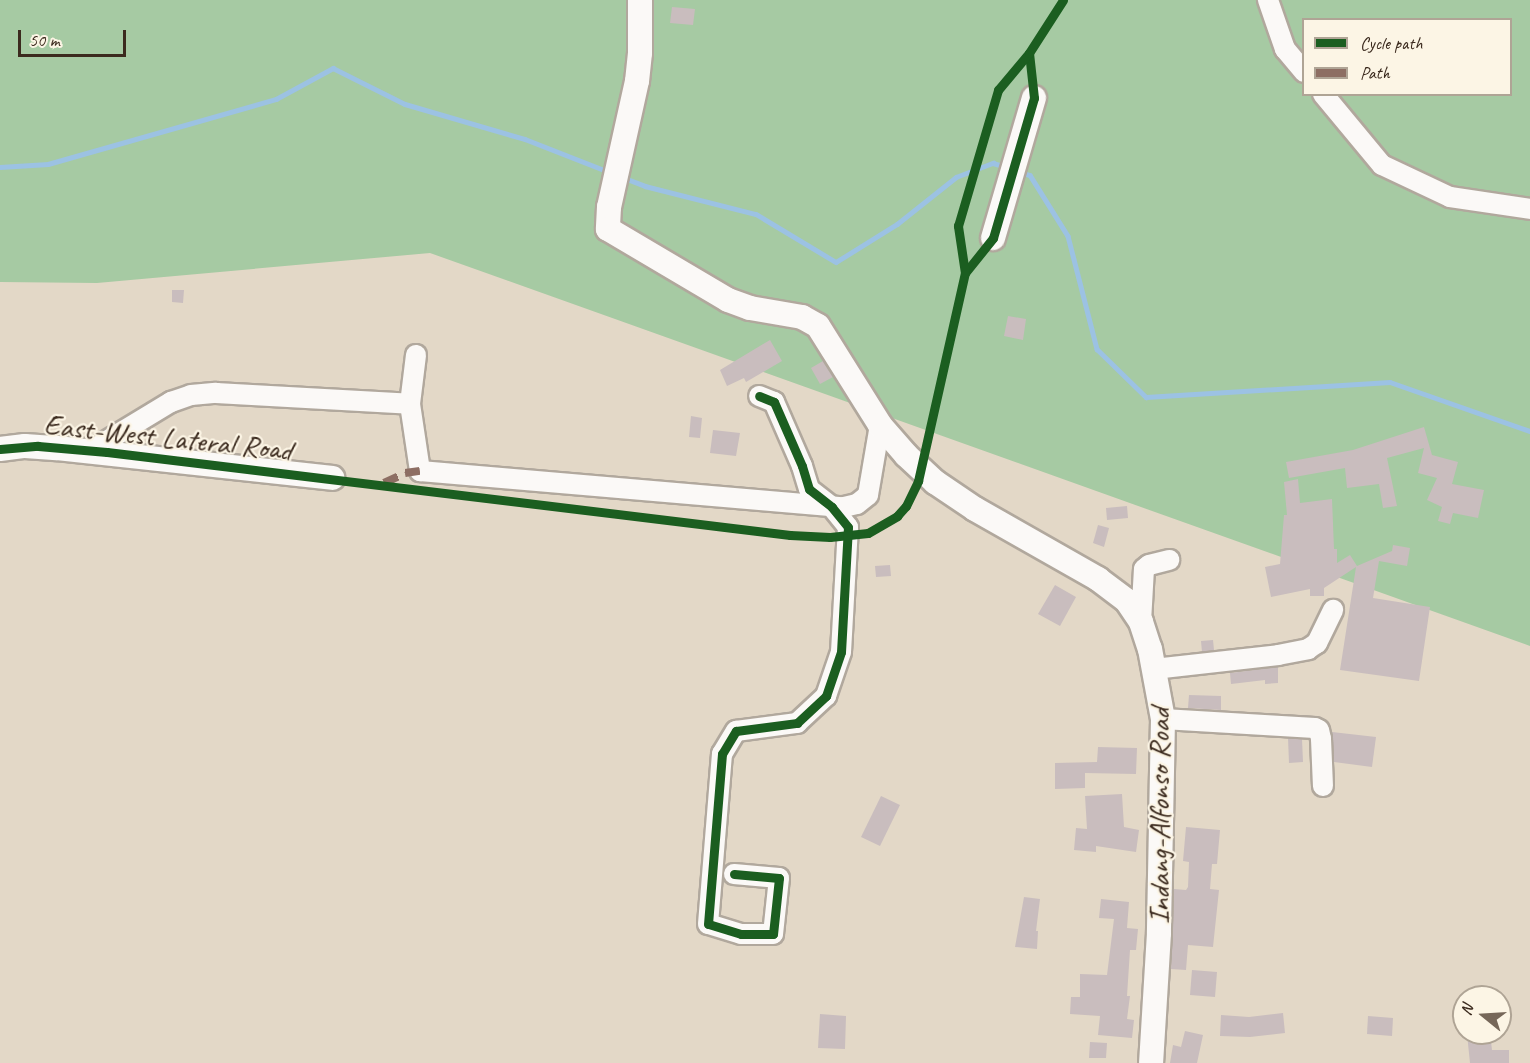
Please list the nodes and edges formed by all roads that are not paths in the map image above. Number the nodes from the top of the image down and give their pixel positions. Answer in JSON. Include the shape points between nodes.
{"nodes":[{"id":1,"x":639,"y":0,"type":"edge"},
{"id":2,"x":1268,"y":0,"type":"edge"},
{"id":3,"x":1302,"y":70,"type":"edge"},
{"id":4,"x":1325,"y":96,"type":"edge"},
{"id":5,"x":1034,"y":99,"type":"dead end"},
{"id":6,"x":1530,"y":209,"type":"edge"},
{"id":7,"x":993,"y":238,"type":"dead end"},
{"id":8,"x":416,"y":355,"type":"dead end"},
{"id":9,"x":759,"y":396,"type":"dead end"},
{"id":10,"x":410,"y":404,"type":"junction"},
{"id":11,"x":880,"y":425,"type":"junction"},
{"id":12,"x":0,"y":449,"type":"edge"},
{"id":13,"x":90,"y":451,"type":"junction"},
{"id":14,"x":332,"y":478,"type":"dead end"},
{"id":15,"x":832,"y":507,"type":"junction"},
{"id":16,"x":1169,"y":560,"type":"dead end"},
{"id":17,"x":1333,"y":610,"type":"dead end"},
{"id":18,"x":1142,"y":622,"type":"junction"},
{"id":19,"x":1154,"y":669,"type":"junction"},
{"id":20,"x":1163,"y":719,"type":"junction"},
{"id":21,"x":1323,"y":786,"type":"dead end"},
{"id":22,"x":734,"y":874,"type":"dead end"},
{"id":23,"x":1151,"y":1063,"type":"edge"}],
"edges":[{"from":1,"to":11,"type":"main road","name":"Indang-Alfonso Road","via":[[637,81],[609,207],[608,229],[738,304],[802,317],[818,326]]},
{"from":2,"to":3,"type":"street","via":[[1285,49]]},
{"from":4,"to":6,"type":"street","via":[[1382,165],[1450,197]]},
{"from":5,"to":7,"type":"main road"},
{"from":8,"to":10,"type":"street"},
{"from":9,"to":15,"type":"street","via":[[774,402],[809,489]]},
{"from":10,"to":13,"type":"street","via":[[216,393],[191,395],[171,402]]},
{"from":10,"to":15,"type":"street","via":[[420,471]]},
{"from":11,"to":15,"type":"street","via":[[868,495],[857,504]]},
{"from":11,"to":18,"type":"main road","name":"Indang-Alfonso Road","via":[[935,482],[1098,579],[1127,601]]},
{"from":12,"to":13,"type":"main road","name":"East-West Lateral Road","via":[[32,446]]},
{"from":13,"to":14,"type":"main road","name":"East-West Lateral Road"},
{"from":15,"to":22,"type":"street","via":[[848,527],[841,652],[826,696],[796,723],[736,731],[722,754],[708,924],[741,934],[773,934],[779,878]]},
{"from":16,"to":18,"type":"street","via":[[1144,569]]},
{"from":17,"to":19,"type":"street","via":[[1317,643],[1308,649]]},
{"from":18,"to":19,"type":"main road","name":"Indang-Alfonso Road"},
{"from":19,"to":20,"type":"main road","name":"Indang-Alfonso Road"},
{"from":20,"to":21,"type":"street","via":[[1315,728],[1321,739]]},
{"from":20,"to":23,"type":"main road","name":"Indang-Alfonso Road","via":[[1159,933]]}]}
